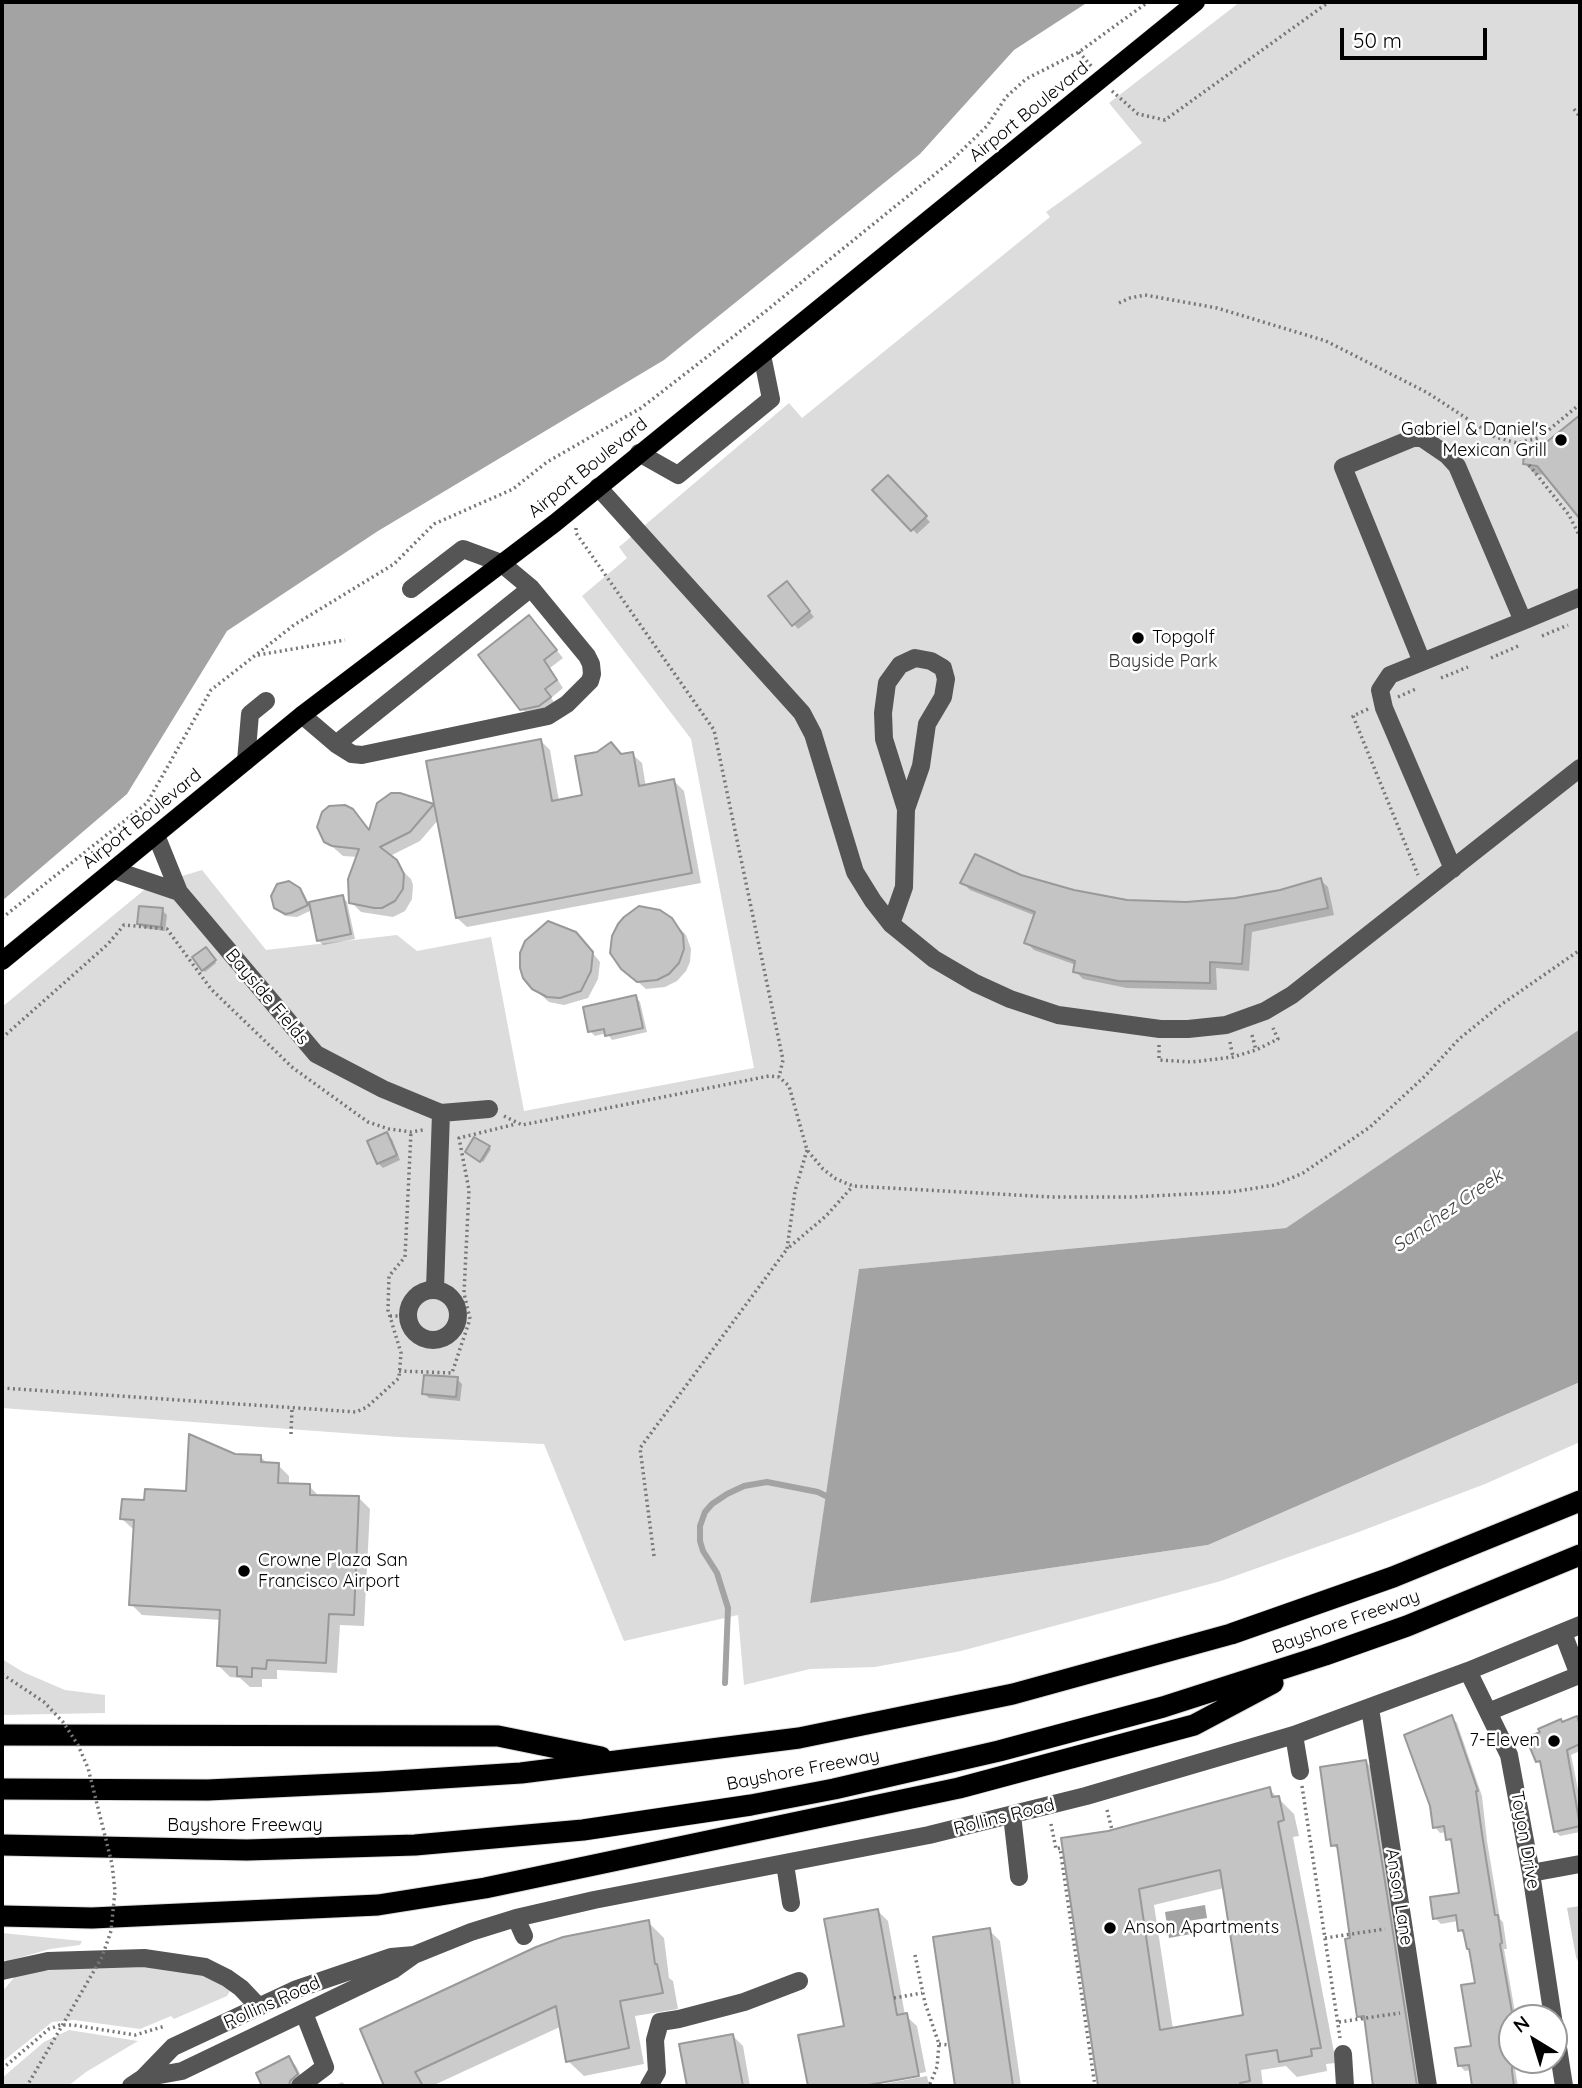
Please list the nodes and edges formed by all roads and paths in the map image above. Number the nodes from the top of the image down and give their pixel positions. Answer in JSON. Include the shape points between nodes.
{"nodes":[{"id":1,"x":1148,"y":2,"type":"edge"},
{"id":2,"x":1196,"y":2,"type":"edge"},
{"id":3,"x":1329,"y":2,"type":"edge"},
{"id":4,"x":1079,"y":52,"type":"junction"},
{"id":5,"x":1089,"y":64,"type":"dead end"},
{"id":6,"x":1113,"y":92,"type":"dead end"},
{"id":7,"x":1574,"y":109,"type":"dead end"},
{"id":8,"x":1580,"y":117,"type":"edge"},
{"id":9,"x":1119,"y":303,"type":"dead end"},
{"id":10,"x":762,"y":355,"type":"junction"},
{"id":11,"x":1580,"y":404,"type":"edge"},
{"id":12,"x":1517,"y":443,"type":"junction"},
{"id":13,"x":639,"y":453,"type":"junction"},
{"id":14,"x":1524,"y":459,"type":"dead end"},
{"id":15,"x":1529,"y":465,"type":"dead end"},
{"id":16,"x":598,"y":486,"type":"junction"},
{"id":17,"x":578,"y":525,"type":"dead end"},
{"id":18,"x":1580,"y":537,"type":"edge"},
{"id":19,"x":501,"y":563,"type":"junction"},
{"id":20,"x":531,"y":588,"type":"junction"},
{"id":21,"x":411,"y":589,"type":"dead end"},
{"id":22,"x":1580,"y":597,"type":"edge"},
{"id":23,"x":1523,"y":621,"type":"junction"},
{"id":24,"x":1568,"y":625,"type":"dead end"},
{"id":25,"x":1542,"y":636,"type":"dead end"},
{"id":26,"x":345,"y":640,"type":"dead end"},
{"id":27,"x":1518,"y":646,"type":"dead end"},
{"id":28,"x":256,"y":655,"type":"junction"},
{"id":29,"x":1491,"y":657,"type":"dead end"},
{"id":30,"x":1422,"y":662,"type":"junction"},
{"id":31,"x":1468,"y":667,"type":"dead end"},
{"id":32,"x":1441,"y":678,"type":"dead end"},
{"id":33,"x":1418,"y":688,"type":"dead end"},
{"id":34,"x":1392,"y":699,"type":"dead end"},
{"id":35,"x":266,"y":701,"type":"dead end"},
{"id":36,"x":1370,"y":709,"type":"dead end"},
{"id":37,"x":302,"y":715,"type":"junction"},
{"id":38,"x":336,"y":744,"type":"junction"},
{"id":39,"x":246,"y":761,"type":"junction"},
{"id":40,"x":1580,"y":768,"type":"edge"},
{"id":41,"x":906,"y":809,"type":"junction"},
{"id":42,"x":156,"y":835,"type":"junction"},
{"id":43,"x":1453,"y":869,"type":"junction"},
{"id":44,"x":114,"y":870,"type":"junction"},
{"id":45,"x":1419,"y":876,"type":"dead end"},
{"id":46,"x":179,"y":892,"type":"junction"},
{"id":47,"x":2,"y":918,"type":"edge"},
{"id":48,"x":891,"y":924,"type":"junction"},
{"id":49,"x":1580,"y":950,"type":"edge"},
{"id":50,"x":2,"y":961,"type":"edge"},
{"id":51,"x":1160,"y":1029,"type":"junction"},
{"id":52,"x":1228,"y":1035,"type":"dead end"},
{"id":53,"x":2,"y":1038,"type":"edge"},
{"id":54,"x":1278,"y":1039,"type":"dead end"},
{"id":55,"x":1233,"y":1057,"type":"junction"},
{"id":56,"x":779,"y":1077,"type":"junction"},
{"id":57,"x":489,"y":1109,"type":"joint"},
{"id":58,"x":441,"y":1113,"type":"junction"},
{"id":59,"x":518,"y":1123,"type":"junction"},
{"id":60,"x":428,"y":1129,"type":"dead end"},
{"id":61,"x":411,"y":1132,"type":"junction"},
{"id":62,"x":807,"y":1150,"type":"junction"},
{"id":63,"x":853,"y":1186,"type":"junction"},
{"id":64,"x":787,"y":1249,"type":"junction"},
{"id":65,"x":435,"y":1289,"type":"junction"},
{"id":66,"x":399,"y":1316,"type":"junction"},
{"id":67,"x":400,"y":1371,"type":"junction"},
{"id":68,"x":2,"y":1388,"type":"edge"},
{"id":69,"x":292,"y":1408,"type":"junction"},
{"id":70,"x":291,"y":1434,"type":"dead end"},
{"id":71,"x":1580,"y":1501,"type":"edge"},
{"id":72,"x":1580,"y":1555,"type":"edge"},
{"id":73,"x":654,"y":1556,"type":"dead end"},
{"id":74,"x":1580,"y":1625,"type":"edge"},
{"id":75,"x":1563,"y":1633,"type":"junction"},
{"id":76,"x":1325,"y":1656,"type":"junction"},
{"id":77,"x":1468,"y":1671,"type":"junction"},
{"id":78,"x":2,"y":1674,"type":"edge"},
{"id":79,"x":1370,"y":1708,"type":"junction"},
{"id":80,"x":1488,"y":1712,"type":"junction"},
{"id":81,"x":2,"y":1735,"type":"edge"},
{"id":82,"x":1294,"y":1735,"type":"junction"},
{"id":83,"x":620,"y":1761,"type":"junction"},
{"id":84,"x":1300,"y":1771,"type":"joint"},
{"id":85,"x":2,"y":1789,"type":"edge"},
{"id":86,"x":1107,"y":1810,"type":"dead end"},
{"id":87,"x":1013,"y":1815,"type":"junction"},
{"id":88,"x":1051,"y":1824,"type":"dead end"},
{"id":89,"x":1112,"y":1830,"type":"dead end"},
{"id":90,"x":2,"y":1845,"type":"edge"},
{"id":91,"x":785,"y":1864,"type":"junction"},
{"id":92,"x":1580,"y":1864,"type":"edge"},
{"id":93,"x":1531,"y":1873,"type":"junction"},
{"id":94,"x":1019,"y":1878,"type":"dead end"},
{"id":95,"x":791,"y":1903,"type":"dead end"},
{"id":96,"x":2,"y":1916,"type":"edge"},
{"id":97,"x":516,"y":1918,"type":"junction"},
{"id":98,"x":1403,"y":1926,"type":"junction"},
{"id":99,"x":524,"y":1936,"type":"dead end"},
{"id":100,"x":1325,"y":1938,"type":"junction"},
{"id":101,"x":414,"y":1955,"type":"junction"},
{"id":102,"x":915,"y":1955,"type":"dead end"},
{"id":103,"x":2,"y":1971,"type":"edge"},
{"id":104,"x":799,"y":1981,"type":"dead end"},
{"id":105,"x":922,"y":1993,"type":"junction"},
{"id":106,"x":894,"y":1998,"type":"dead end"},
{"id":107,"x":1551,"y":2004,"type":"edge"},
{"id":108,"x":259,"y":2007,"type":"junction"},
{"id":109,"x":1416,"y":2011,"type":"junction"},
{"id":110,"x":304,"y":2013,"type":"junction"},
{"id":111,"x":1338,"y":2022,"type":"junction"},
{"id":112,"x":165,"y":2026,"type":"dead end"},
{"id":113,"x":939,"y":2044,"type":"junction"},
{"id":114,"x":949,"y":2045,"type":"dead end"},
{"id":115,"x":1343,"y":2054,"type":"joint"},
{"id":116,"x":2,"y":2068,"type":"edge"},
{"id":117,"x":141,"y":2083,"type":"edge"},
{"id":118,"x":27,"y":2086,"type":"edge"},
{"id":119,"x":300,"y":2086,"type":"edge"},
{"id":120,"x":649,"y":2086,"type":"edge"},
{"id":121,"x":929,"y":2086,"type":"edge"},
{"id":122,"x":1095,"y":2086,"type":"edge"},
{"id":123,"x":1345,"y":2086,"type":"edge"},
{"id":124,"x":1428,"y":2086,"type":"edge"}],
"edges":[{"from":1,"to":4,"type":"path"},
{"from":2,"to":10,"type":"main road","name":"Airport Boulevard"},
{"from":3,"to":6,"type":"path","via":[[1166,120],[1139,114]]},
{"from":4,"to":5,"type":"path"},
{"from":4,"to":28,"type":"path","via":[[1026,79],[1006,97],[970,145],[640,408],[547,462],[513,489],[434,524],[394,564],[294,625]]},
{"from":7,"to":8,"type":"path"},
{"from":9,"to":12,"type":"path","via":[[1145,295],[1217,308],[1326,341],[1428,393],[1495,437]]},
{"from":10,"to":13,"type":"main road","name":"Airport Boulevard"},
{"from":10,"to":13,"type":"street","via":[[771,399],[678,475]]},
{"from":11,"to":12,"type":"path","via":[[1539,438]]},
{"from":12,"to":14,"type":"path"},
{"from":13,"to":16,"type":"main road","name":"Airport Boulevard"},
{"from":15,"to":18,"type":"path","via":[[1569,515]]},
{"from":16,"to":19,"type":"main road","name":"Airport Boulevard"},
{"from":16,"to":48,"type":"street","via":[[802,713],[813,734],[855,872]]},
{"from":17,"to":56,"type":"path","via":[[576,533],[714,730],[783,1060]]},
{"from":19,"to":20,"type":"street"},
{"from":19,"to":21,"type":"street","via":[[463,549]]},
{"from":19,"to":37,"type":"main road","name":"Airport Boulevard"},
{"from":20,"to":38,"type":"street"},
{"from":20,"to":38,"type":"street","via":[[591,664],[590,681],[567,704],[548,716],[383,752],[352,754]]},
{"from":22,"to":23,"type":"street"},
{"from":23,"to":30,"type":"street"},
{"from":23,"to":30,"type":"street","via":[[1457,466],[1422,438],[1413,438],[1343,467]]},
{"from":24,"to":25,"type":"path"},
{"from":26,"to":28,"type":"path"},
{"from":27,"to":29,"type":"path"},
{"from":28,"to":47,"type":"path","via":[[211,690],[147,803]]},
{"from":30,"to":43,"type":"street","via":[[1390,675],[1380,690]]},
{"from":31,"to":32,"type":"path"},
{"from":33,"to":34,"type":"path"},
{"from":35,"to":39,"type":"street","via":[[250,714]]},
{"from":36,"to":45,"type":"path","via":[[1353,716]]},
{"from":37,"to":38,"type":"street"},
{"from":37,"to":39,"type":"main road","name":"Airport Boulevard"},
{"from":39,"to":42,"type":"main road","name":"Airport Boulevard"},
{"from":40,"to":43,"type":"street"},
{"from":41,"to":41,"type":"street","via":[[921,766],[927,724],[943,697],[946,679],[943,668],[915,658],[900,665],[887,683],[883,713],[884,739]]},
{"from":41,"to":48,"type":"street","via":[[904,887]]},
{"from":42,"to":44,"type":"main road","name":"Airport Boulevard"},
{"from":42,"to":46,"type":"street","name":"Bayside Fields"},
{"from":43,"to":51,"type":"street","via":[[1292,995],[1265,1011],[1226,1025]]},
{"from":44,"to":46,"type":"street"},
{"from":44,"to":50,"type":"main road","name":"Airport Boulevard"},
{"from":46,"to":58,"type":"street","name":"Bayside Fields","via":[[316,1054]]},
{"from":48,"to":51,"type":"street","via":[[934,959],[1010,999],[1058,1015]]},
{"from":49,"to":63,"type":"path","via":[[1459,1038],[1370,1127],[1303,1173],[1275,1185],[1231,1192],[1118,1197]]},
{"from":51,"to":55,"type":"path","via":[[1159,1060]]},
{"from":52,"to":55,"type":"path"},
{"from":53,"to":61,"type":"path","via":[[124,925],[167,929],[211,989],[293,1068],[368,1122]]},
{"from":54,"to":55,"type":"path"},
{"from":56,"to":59,"type":"path"},
{"from":56,"to":62,"type":"path","via":[[789,1086]]},
{"from":57,"to":58,"type":"street","name":"Bayside Fields"},
{"from":57,"to":59,"type":"path"},
{"from":58,"to":65,"type":"street"},
{"from":59,"to":67,"type":"path","via":[[459,1138],[469,1191],[464,1293],[470,1319],[452,1373]]},
{"from":60,"to":61,"type":"path"},
{"from":61,"to":66,"type":"path","via":[[405,1256],[389,1276]]},
{"from":62,"to":63,"type":"path","via":[[823,1169]]},
{"from":62,"to":64,"type":"path","via":[[795,1191]]},
{"from":63,"to":64,"type":"path"},
{"from":64,"to":73,"type":"path","via":[[640,1448]]},
{"from":65,"to":66,"type":"street","via":[[418,1295]]},
{"from":65,"to":66,"type":"street","via":[[457,1304],[458,1321],[450,1334],[433,1340],[422,1338]]},
{"from":66,"to":67,"type":"path"},
{"from":67,"to":69,"type":"path","via":[[399,1378],[356,1412]]},
{"from":68,"to":69,"type":"path"},
{"from":69,"to":70,"type":"path"},
{"from":71,"to":83,"type":"highway","name":"Bayshore Freeway","via":[[1312,1606],[1100,1670],[799,1738]]},
{"from":72,"to":76,"type":"highway","name":"Bayshore Freeway"},
{"from":74,"to":75,"type":"street","name":"Rollins Road"},
{"from":75,"to":77,"type":"street","name":"Rollins Road"},
{"from":75,"to":80,"type":"street","via":[[1579,1675]]},
{"from":76,"to":90,"type":"highway","name":"Bayshore Freeway","via":[[1163,1707],[999,1751],[834,1789],[655,1820],[499,1839],[332,1849]]},
{"from":76,"to":96,"type":"highway","via":[[1194,1725],[959,1788],[446,1895],[378,1905],[92,1918]]},
{"from":77,"to":79,"type":"street","name":"Rollins Road"},
{"from":77,"to":80,"type":"street","name":"Toyon Drive"},
{"from":78,"to":118,"type":"path","bridge":true,"via":[[44,1702],[78,1745],[88,1768],[115,1891],[111,1931],[102,1957]]},
{"from":79,"to":82,"type":"street","name":"Rollins Road"},
{"from":79,"to":98,"type":"street","name":"Anson Lane"},
{"from":80,"to":93,"type":"street","name":"Toyon Drive","via":[[1509,1755]]},
{"from":81,"to":83,"type":"highway","via":[[498,1736]]},
{"from":82,"to":84,"type":"street"},
{"from":82,"to":87,"type":"street","name":"Rollins Road"},
{"from":83,"to":85,"type":"highway","name":"Bayshore Freeway","via":[[520,1773],[293,1787]]},
{"from":84,"to":100,"type":"path"},
{"from":86,"to":89,"type":"path"},
{"from":87,"to":91,"type":"street","name":"Rollins Road"},
{"from":87,"to":94,"type":"street"},
{"from":88,"to":122,"type":"path","via":[[1056,1849],[1060,1848]]},
{"from":91,"to":95,"type":"street"},
{"from":91,"to":97,"type":"street","name":"Rollins Road"},
{"from":92,"to":93,"type":"street"},
{"from":93,"to":107,"type":"street","name":"Toyon Drive"},
{"from":97,"to":99,"type":"street"},
{"from":97,"to":101,"type":"street","name":"Rollins Road"},
{"from":98,"to":100,"type":"path"},
{"from":98,"to":109,"type":"street","name":"Anson Lane"},
{"from":100,"to":111,"type":"path"},
{"from":101,"to":108,"type":"street","name":"Rollins Road","via":[[391,1957]]},
{"from":101,"to":110,"type":"street","name":"Rollins Road"},
{"from":102,"to":105,"type":"path"},
{"from":103,"to":108,"type":"street","via":[[48,1961],[145,1958],[205,1967],[241,1988]]},
{"from":104,"to":120,"type":"street","via":[[744,2002],[660,2022],[655,2039],[657,2072]]},
{"from":105,"to":106,"type":"path"},
{"from":105,"to":113,"type":"path"},
{"from":108,"to":117,"type":"street","name":"Rollins Road","via":[[173,2048]]},
{"from":109,"to":111,"type":"path"},
{"from":109,"to":124,"type":"street","name":"Anson Lane"},
{"from":110,"to":117,"type":"street","name":"Rollins Road","via":[[182,2071]]},
{"from":110,"to":119,"type":"street","via":[[325,2067]]},
{"from":111,"to":115,"type":"path"},
{"from":112,"to":116,"type":"path","via":[[135,2035],[60,2025]]},
{"from":113,"to":114,"type":"path"},
{"from":113,"to":121,"type":"path"},
{"from":115,"to":123,"type":"street"}]}
